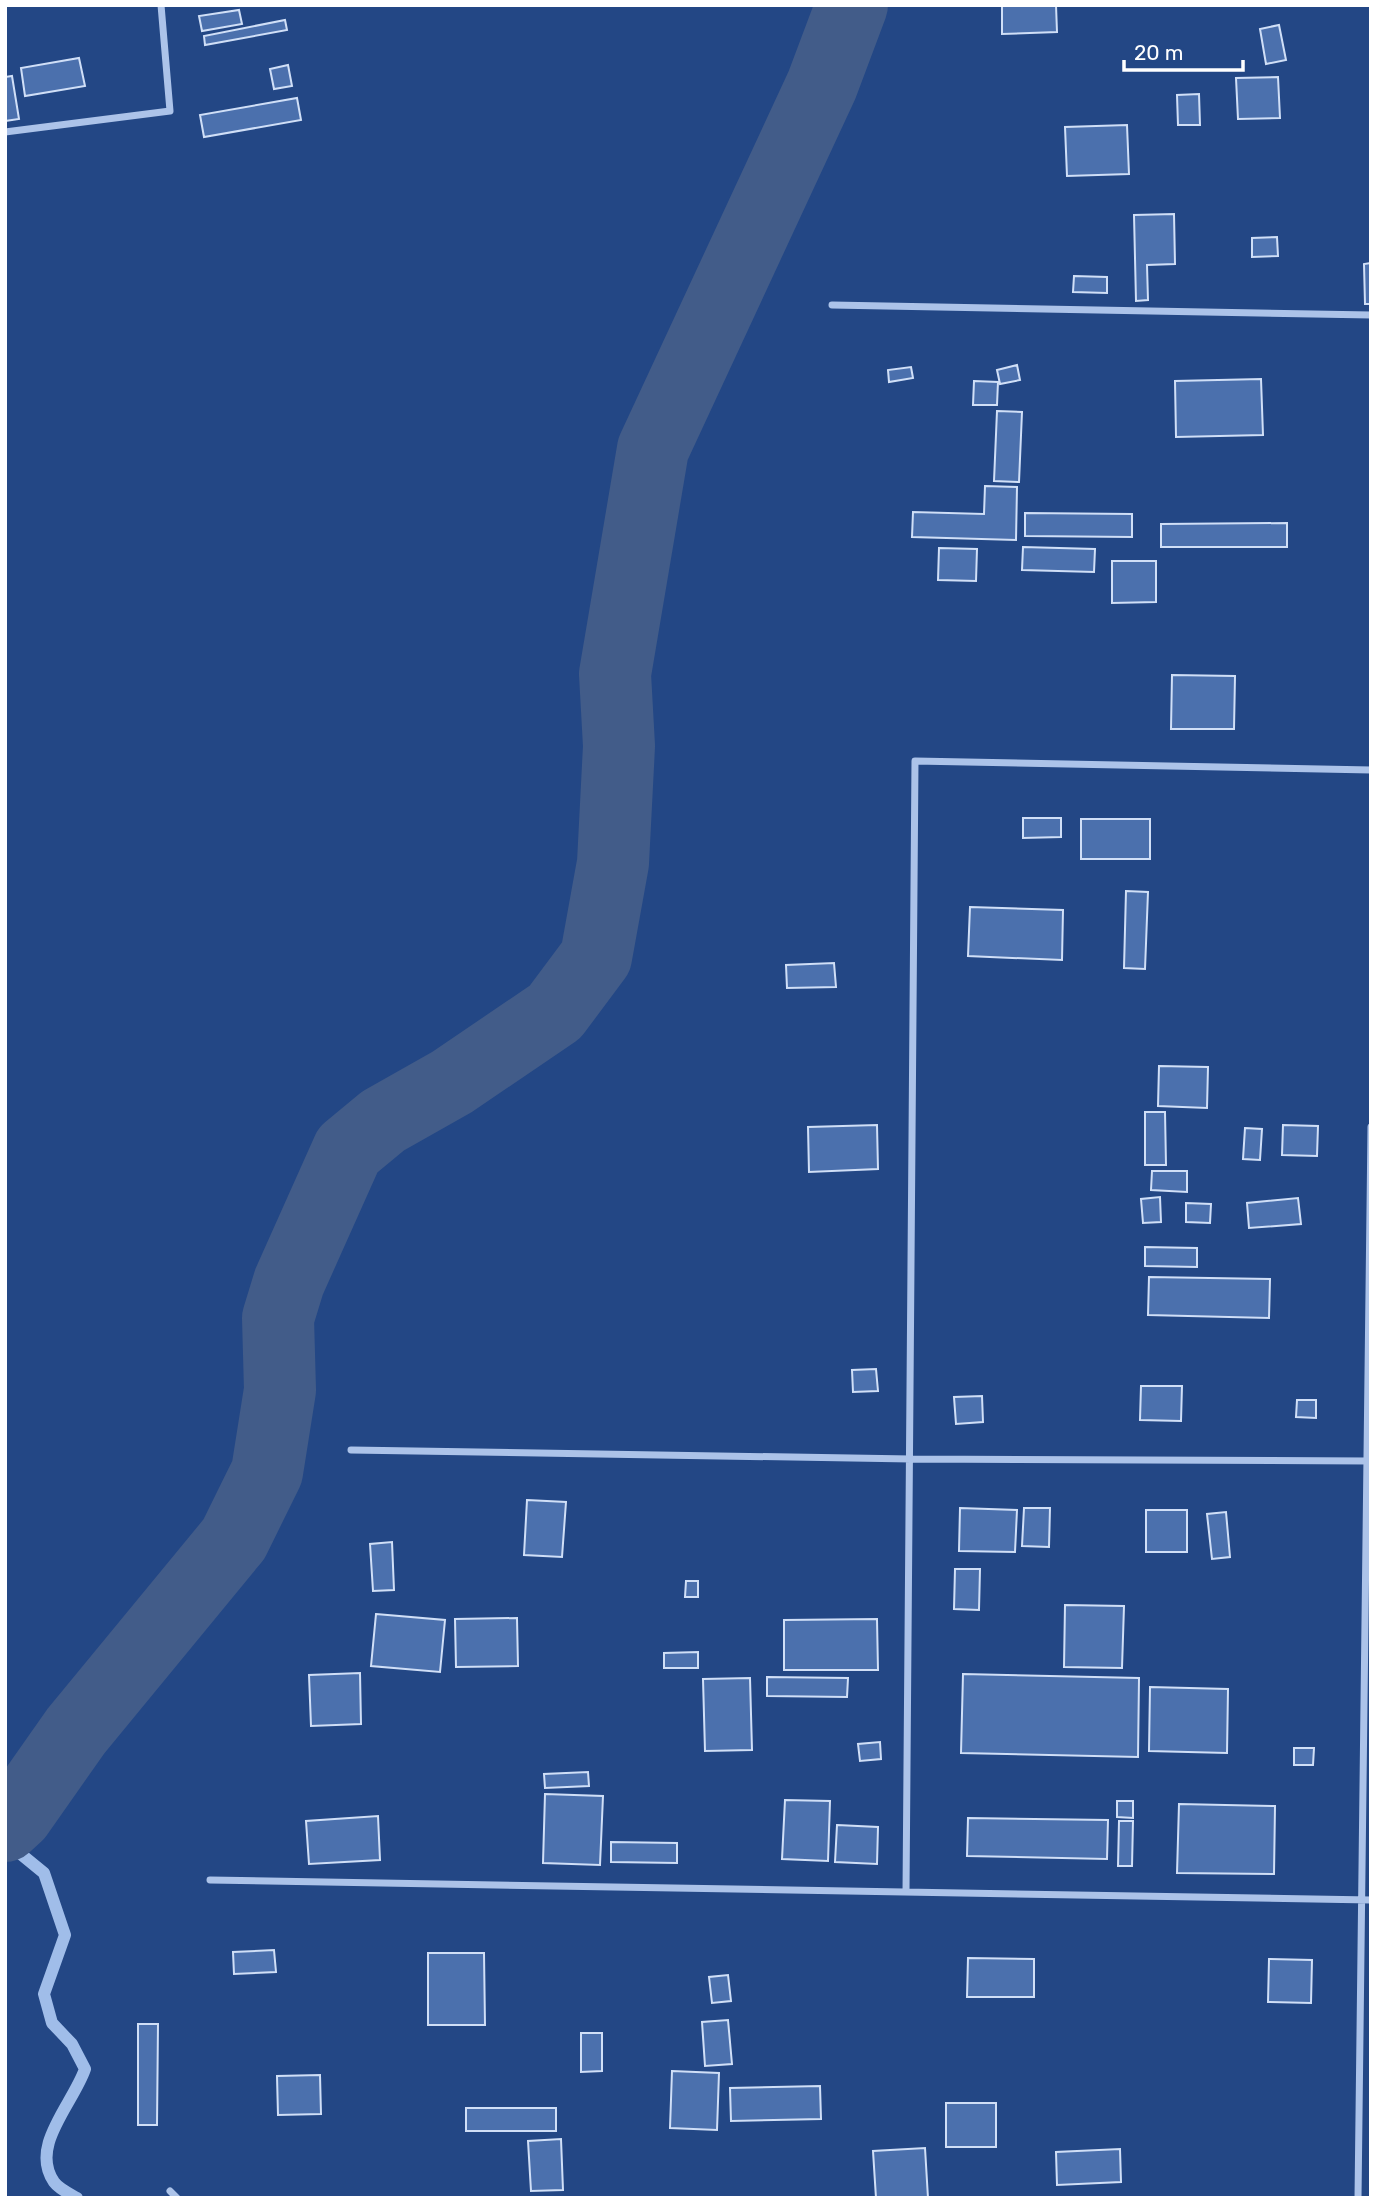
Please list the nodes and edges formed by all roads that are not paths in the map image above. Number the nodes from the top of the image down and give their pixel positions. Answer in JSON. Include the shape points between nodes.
{"nodes":[{"id":1,"x":161,"y":5,"type":"edge"},
{"id":2,"x":5,"y":131,"type":"edge"},
{"id":3,"x":832,"y":305,"type":"dead end"},
{"id":4,"x":1371,"y":315,"type":"edge"},
{"id":5,"x":1371,"y":770,"type":"edge"},
{"id":6,"x":1371,"y":1127,"type":"edge"},
{"id":7,"x":351,"y":1450,"type":"dead end"},
{"id":8,"x":911,"y":1460,"type":"junction"},
{"id":9,"x":1369,"y":1461,"type":"edge"},
{"id":10,"x":210,"y":1881,"type":"dead end"},
{"id":11,"x":906,"y":1892,"type":"junction"},
{"id":12,"x":1362,"y":1900,"type":"junction"},
{"id":13,"x":1371,"y":1900,"type":"edge"},
{"id":14,"x":170,"y":2191,"type":"dead end"},
{"id":15,"x":177,"y":2198,"type":"edge"},
{"id":16,"x":1358,"y":2198,"type":"edge"}],
"edges":[{"from":1,"to":2,"type":"street","via":[[170,111]]},
{"from":3,"to":4,"type":"street"},
{"from":5,"to":8,"type":"street","via":[[915,761]]},
{"from":6,"to":9,"type":"street"},
{"from":7,"to":8,"type":"street"},
{"from":8,"to":9,"type":"street"},
{"from":8,"to":11,"type":"street"},
{"from":9,"to":12,"type":"street"},
{"from":10,"to":11,"type":"street"},
{"from":11,"to":12,"type":"street"},
{"from":12,"to":13,"type":"street"},
{"from":12,"to":16,"type":"street"},
{"from":14,"to":15,"type":"street"}]}
